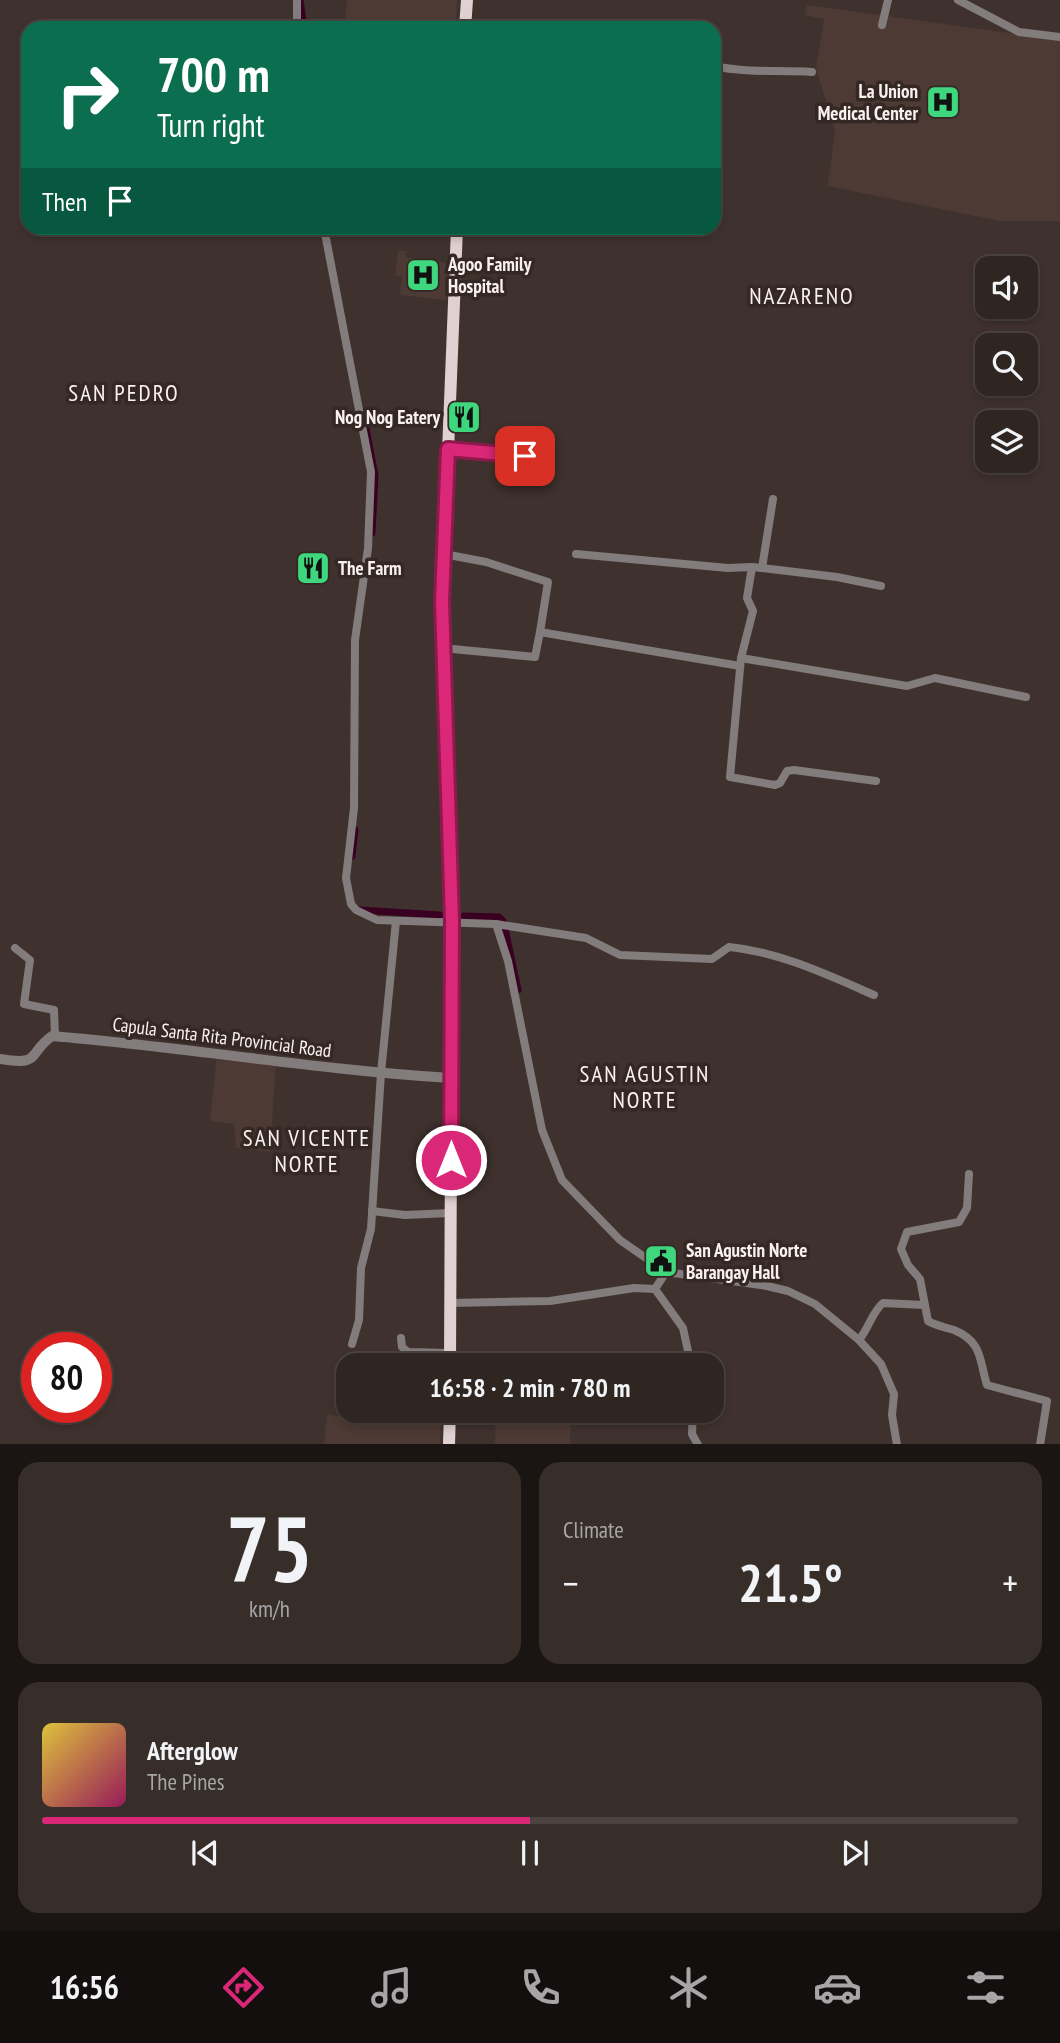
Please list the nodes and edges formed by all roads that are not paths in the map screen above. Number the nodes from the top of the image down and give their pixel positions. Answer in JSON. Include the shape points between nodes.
{"nodes":[{"id":1,"x":296,"y":0,"type":"edge"},
{"id":2,"x":467,"y":0,"type":"edge"},
{"id":3,"x":888,"y":0,"type":"edge"},
{"id":4,"x":958,"y":0,"type":"edge"},
{"id":5,"x":297,"y":21,"type":"edge"},
{"id":6,"x":466,"y":21,"type":"edge"},
{"id":7,"x":882,"y":25,"type":"dead end"},
{"id":8,"x":1060,"y":37,"type":"edge"},
{"id":9,"x":721,"y":67,"type":"edge"},
{"id":10,"x":811,"y":72,"type":"dead end"},
{"id":11,"x":325,"y":235,"type":"edge"},
{"id":12,"x":457,"y":235,"type":"edge"},
{"id":13,"x":448,"y":449,"type":"junction"},
{"id":14,"x":525,"y":456,"type":"dead end"},
{"id":15,"x":773,"y":499,"type":"dead end"},
{"id":16,"x":444,"y":554,"type":"junction"},
{"id":17,"x":576,"y":554,"type":"dead end"},
{"id":18,"x":757,"y":567,"type":"junction"},
{"id":19,"x":881,"y":586,"type":"dead end"},
{"id":20,"x":540,"y":632,"type":"junction"},
{"id":21,"x":442,"y":649,"type":"junction"},
{"id":22,"x":741,"y":662,"type":"junction"},
{"id":23,"x":1026,"y":697,"type":"dead end"},
{"id":24,"x":876,"y":780,"type":"dead end"},
{"id":25,"x":396,"y":921,"type":"junction"},
{"id":26,"x":452,"y":921,"type":"junction"},
{"id":27,"x":496,"y":924,"type":"junction"},
{"id":28,"x":15,"y":948,"type":"dead end"},
{"id":29,"x":874,"y":995,"type":"dead end"},
{"id":30,"x":55,"y":1036,"type":"junction"},
{"id":31,"x":0,"y":1059,"type":"edge"},
{"id":32,"x":381,"y":1073,"type":"junction"},
{"id":33,"x":451,"y":1078,"type":"junction"},
{"id":34,"x":969,"y":1174,"type":"dead end"},
{"id":35,"x":372,"y":1211,"type":"junction"},
{"id":36,"x":451,"y":1213,"type":"junction"},
{"id":37,"x":666,"y":1272,"type":"junction"},
{"id":38,"x":654,"y":1289,"type":"junction"},
{"id":39,"x":450,"y":1303,"type":"junction"},
{"id":40,"x":924,"y":1305,"type":"junction"},
{"id":41,"x":401,"y":1338,"type":"dead end"},
{"id":42,"x":859,"y":1340,"type":"junction"},
{"id":43,"x":352,"y":1343,"type":"dead end"},
{"id":44,"x":414,"y":1353,"type":"edge"},
{"id":45,"x":450,"y":1353,"type":"edge"},
{"id":46,"x":688,"y":1353,"type":"edge"},
{"id":47,"x":450,"y":1423,"type":"edge"},
{"id":48,"x":692,"y":1423,"type":"edge"},
{"id":49,"x":449,"y":1444,"type":"edge"},
{"id":50,"x":698,"y":1444,"type":"edge"},
{"id":51,"x":897,"y":1444,"type":"edge"},
{"id":52,"x":1040,"y":1444,"type":"edge"}],
"edges":[{"from":1,"to":5,"type":"street"},
{"from":2,"to":6,"type":"highway"},
{"from":3,"to":7,"type":"street"},
{"from":4,"to":8,"type":"street","via":[[1019,32]]},
{"from":9,"to":10,"type":"street"},
{"from":11,"to":25,"type":"street","via":[[371,472],[368,548],[355,640],[353,828],[346,878],[356,910],[368,917]]},
{"from":12,"to":13,"type":"highway"},
{"from":13,"to":14,"type":"street"},
{"from":13,"to":16,"type":"highway"},
{"from":15,"to":18,"type":"street"},
{"from":16,"to":20,"type":"street","via":[[548,582]]},
{"from":16,"to":21,"type":"highway"},
{"from":17,"to":18,"type":"street"},
{"from":18,"to":19,"type":"street"},
{"from":18,"to":22,"type":"street","via":[[747,598],[753,611]]},
{"from":20,"to":21,"type":"street","via":[[535,657]]},
{"from":20,"to":22,"type":"street"},
{"from":21,"to":26,"type":"highway"},
{"from":22,"to":23,"type":"street","via":[[907,686],[935,678]]},
{"from":22,"to":24,"type":"street","via":[[730,776],[775,785],[787,771],[794,770]]},
{"from":25,"to":26,"type":"street"},
{"from":25,"to":32,"type":"street"},
{"from":26,"to":27,"type":"street"},
{"from":26,"to":33,"type":"highway"},
{"from":27,"to":29,"type":"street","via":[[586,938],[620,954],[712,959],[729,947],[770,954]]},
{"from":27,"to":37,"type":"street","via":[[554,1166],[574,1195],[620,1240]]},
{"from":28,"to":30,"type":"street","via":[[30,960],[24,1004],[54,1010]]},
{"from":30,"to":31,"type":"street","via":[[28,1061]]},
{"from":30,"to":32,"type":"street","name":"Capula Santa Rita Provincial Road"},
{"from":32,"to":33,"type":"street","name":"Capula Santa Rita Provincial Road"},
{"from":32,"to":35,"type":"street"},
{"from":33,"to":36,"type":"highway"},
{"from":34,"to":40,"type":"street","via":[[967,1208],[959,1222],[916,1228],[907,1232],[903,1241],[908,1265],[920,1279]]},
{"from":35,"to":36,"type":"street"},
{"from":35,"to":43,"type":"street"},
{"from":36,"to":39,"type":"highway"},
{"from":37,"to":38,"type":"street"},
{"from":37,"to":42,"type":"street","via":[[788,1291],[815,1304]]},
{"from":38,"to":39,"type":"street","via":[[550,1301]]},
{"from":38,"to":46,"type":"street","via":[[683,1328]]},
{"from":39,"to":45,"type":"highway"},
{"from":40,"to":42,"type":"street","via":[[883,1303]]},
{"from":40,"to":52,"type":"street","via":[[928,1321],[972,1342],[984,1363],[987,1385],[1047,1401]]},
{"from":41,"to":44,"type":"street","via":[[402,1347]]},
{"from":42,"to":51,"type":"street","via":[[881,1364],[894,1394]]},
{"from":47,"to":49,"type":"highway"},
{"from":48,"to":50,"type":"street"}]}
